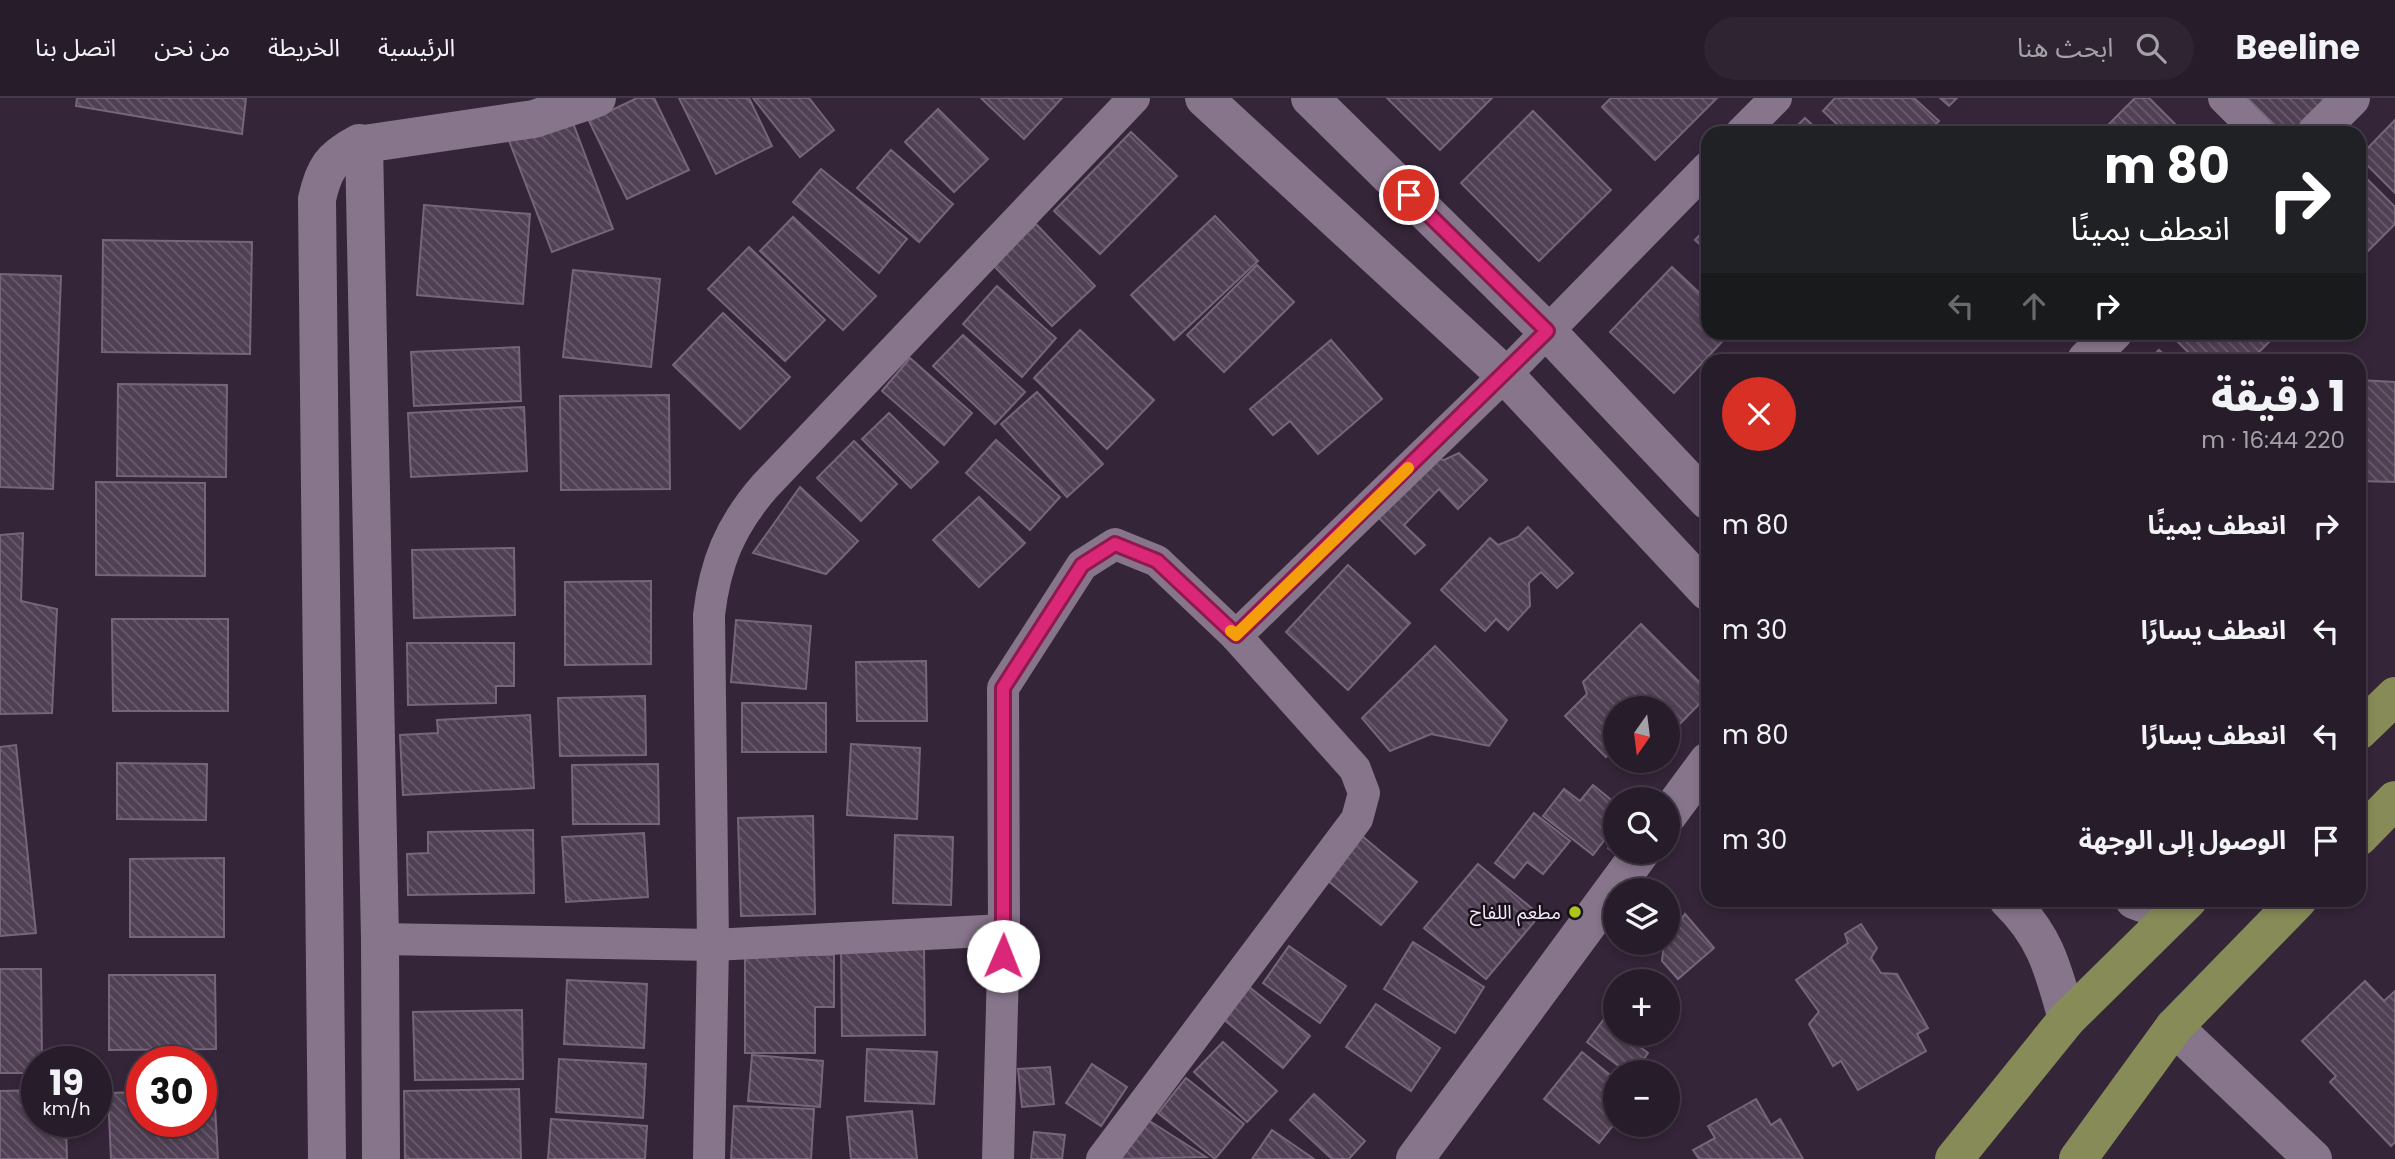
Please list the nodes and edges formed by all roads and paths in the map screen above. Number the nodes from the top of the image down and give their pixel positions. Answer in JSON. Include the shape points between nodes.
{"nodes":[{"id":1,"x":597,"y":98,"type":"edge"},
{"id":2,"x":1134,"y":98,"type":"edge"},
{"id":3,"x":1204,"y":98,"type":"edge"},
{"id":4,"x":1310,"y":98,"type":"edge"},
{"id":5,"x":1776,"y":98,"type":"edge"},
{"id":6,"x":2224,"y":98,"type":"edge"},
{"id":7,"x":2351,"y":98,"type":"edge"},
{"id":8,"x":1748,"y":126,"type":"edge"},
{"id":9,"x":2252,"y":126,"type":"edge"},
{"id":10,"x":2323,"y":126,"type":"edge"},
{"id":11,"x":364,"y":144,"type":"junction"},
{"id":12,"x":1701,"y":174,"type":"edge"},
{"id":13,"x":1547,"y":331,"type":"junction"},
{"id":14,"x":2106,"y":340,"type":"edge"},
{"id":15,"x":2092,"y":354,"type":"edge"},
{"id":16,"x":1505,"y":375,"type":"junction"},
{"id":17,"x":1701,"y":494,"type":"edge"},
{"id":18,"x":1701,"y":585,"type":"edge"},
{"id":19,"x":1236,"y":635,"type":"junction"},
{"id":20,"x":2395,"y":696,"type":"edge"},
{"id":21,"x":2366,"y":724,"type":"edge"},
{"id":22,"x":1701,"y":771,"type":"edge"},
{"id":23,"x":1680,"y":800,"type":"edge"},
{"id":24,"x":2395,"y":800,"type":"edge"},
{"id":25,"x":2366,"y":830,"type":"edge"},
{"id":26,"x":1632,"y":864,"type":"edge"},
{"id":27,"x":2015,"y":907,"type":"edge"},
{"id":28,"x":2180,"y":907,"type":"edge"},
{"id":29,"x":2291,"y":907,"type":"edge"},
{"id":30,"x":1004,"y":930,"type":"junction"},
{"id":31,"x":380,"y":939,"type":"junction"},
{"id":32,"x":713,"y":945,"type":"junction"},
{"id":33,"x":2067,"y":1019,"type":"junction"},
{"id":34,"x":2174,"y":1027,"type":"junction"},
{"id":35,"x":327,"y":1159,"type":"edge"},
{"id":36,"x":381,"y":1159,"type":"edge"},
{"id":37,"x":709,"y":1159,"type":"edge"},
{"id":38,"x":998,"y":1159,"type":"edge"},
{"id":39,"x":1102,"y":1159,"type":"edge"},
{"id":40,"x":1415,"y":1159,"type":"edge"},
{"id":41,"x":1954,"y":1159,"type":"edge"},
{"id":42,"x":2078,"y":1159,"type":"edge"},
{"id":43,"x":2313,"y":1159,"type":"edge"}],
"edges":[{"from":1,"to":11,"type":"street","via":[[534,119]]},
{"from":2,"to":32,"type":"street","via":[[781,468],[744,510],[731,535],[720,560],[709,615]]},
{"from":3,"to":16,"type":"street"},
{"from":4,"to":13,"type":"street"},
{"from":5,"to":8,"type":"street"},
{"from":6,"to":9,"type":"street"},
{"from":7,"to":10,"type":"street"},
{"from":11,"to":31,"type":"street"},
{"from":11,"to":35,"type":"street","via":[[337,155],[322,174],[317,199]]},
{"from":12,"to":13,"type":"street"},
{"from":13,"to":16,"type":"street"},
{"from":13,"to":17,"type":"street"},
{"from":14,"to":15,"type":"street"},
{"from":16,"to":18,"type":"street"},
{"from":16,"to":19,"type":"street"},
{"from":19,"to":30,"type":"street","via":[[1157,561],[1115,544],[1082,565],[1003,688]]},
{"from":19,"to":39,"type":"street","via":[[1355,769],[1364,793],[1357,819]]},
{"from":20,"to":21,"type":"main road"},
{"from":22,"to":23,"type":"street"},
{"from":24,"to":25,"type":"main road"},
{"from":26,"to":40,"type":"street"},
{"from":27,"to":33,"type":"street","via":[[2050,959]]},
{"from":28,"to":33,"type":"main road"},
{"from":29,"to":34,"type":"main road"},
{"from":30,"to":32,"type":"street"},
{"from":30,"to":38,"type":"street"},
{"from":31,"to":32,"type":"street"},
{"from":31,"to":36,"type":"street"},
{"from":32,"to":37,"type":"street"},
{"from":33,"to":41,"type":"main road"},
{"from":34,"to":42,"type":"main road"},
{"from":34,"to":43,"type":"street"}]}
